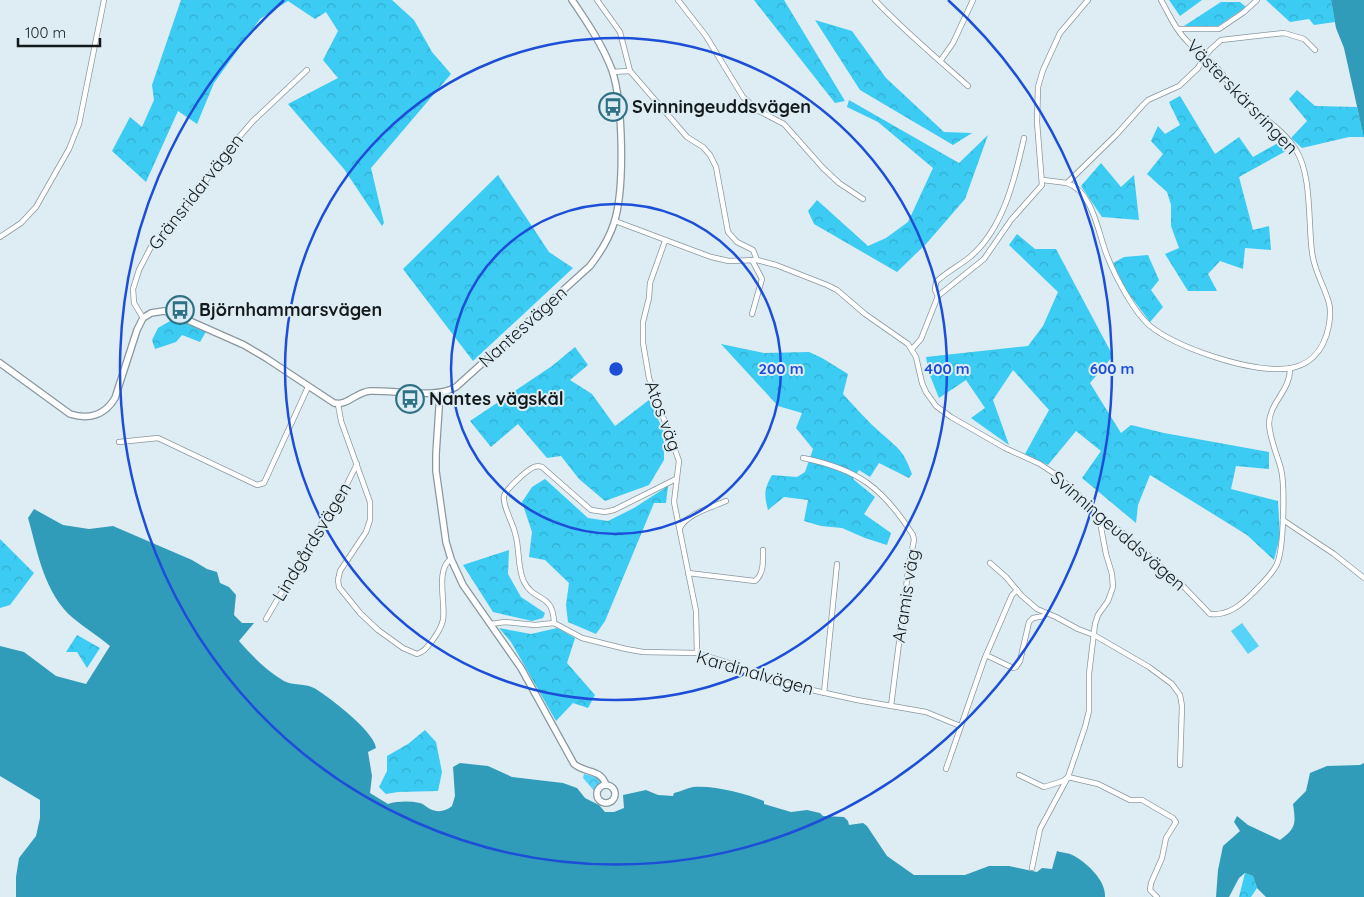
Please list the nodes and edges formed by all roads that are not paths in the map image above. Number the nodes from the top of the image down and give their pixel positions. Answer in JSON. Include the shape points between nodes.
{"nodes":[{"id":1,"x":104,"y":0,"type":"edge"},
{"id":2,"x":572,"y":0,"type":"edge"},
{"id":3,"x":597,"y":0,"type":"edge"},
{"id":4,"x":678,"y":0,"type":"edge"},
{"id":5,"x":875,"y":0,"type":"edge"},
{"id":6,"x":973,"y":0,"type":"edge"},
{"id":7,"x":1088,"y":0,"type":"edge"},
{"id":8,"x":1161,"y":0,"type":"edge"},
{"id":9,"x":1258,"y":0,"type":"edge"},
{"id":10,"x":1178,"y":29,"type":"junction"},
{"id":11,"x":1315,"y":50,"type":"dead end"},
{"id":12,"x":1204,"y":57,"type":"junction"},
{"id":13,"x":941,"y":60,"type":"junction"},
{"id":14,"x":307,"y":70,"type":"dead end"},
{"id":15,"x":630,"y":71,"type":"junction"},
{"id":16,"x":612,"y":72,"type":"junction"},
{"id":17,"x":968,"y":86,"type":"dead end"},
{"id":18,"x":1024,"y":138,"type":"dead end"},
{"id":19,"x":1043,"y":180,"type":"junction"},
{"id":20,"x":1067,"y":182,"type":"junction"},
{"id":21,"x":863,"y":199,"type":"dead end"},
{"id":22,"x":614,"y":221,"type":"junction"},
{"id":23,"x":0,"y":237,"type":"edge"},
{"id":24,"x":665,"y":241,"type":"junction"},
{"id":25,"x":754,"y":260,"type":"junction"},
{"id":26,"x":938,"y":296,"type":"junction"},
{"id":27,"x":752,"y":314,"type":"dead end"},
{"id":28,"x":143,"y":318,"type":"junction"},
{"id":29,"x":912,"y":349,"type":"junction"},
{"id":30,"x":0,"y":363,"type":"edge"},
{"id":31,"x":1290,"y":368,"type":"junction"},
{"id":32,"x":308,"y":387,"type":"junction"},
{"id":33,"x":440,"y":393,"type":"junction"},
{"id":34,"x":338,"y":404,"type":"junction"},
{"id":35,"x":120,"y":442,"type":"dead end"},
{"id":36,"x":803,"y":458,"type":"dead end"},
{"id":37,"x":358,"y":464,"type":"junction"},
{"id":38,"x":676,"y":479,"type":"junction"},
{"id":39,"x":726,"y":500,"type":"dead end"},
{"id":40,"x":1099,"y":517,"type":"junction"},
{"id":41,"x":1282,"y":520,"type":"junction"},
{"id":42,"x":679,"y":529,"type":"junction"},
{"id":43,"x":763,"y":550,"type":"dead end"},
{"id":44,"x":451,"y":559,"type":"junction"},
{"id":45,"x":990,"y":563,"type":"dead end"},
{"id":46,"x":837,"y":564,"type":"dead end"},
{"id":47,"x":688,"y":573,"type":"junction"},
{"id":48,"x":1364,"y":578,"type":"edge"},
{"id":49,"x":1017,"y":590,"type":"junction"},
{"id":50,"x":1046,"y":613,"type":"junction"},
{"id":51,"x":266,"y":619,"type":"dead end"},
{"id":52,"x":554,"y":623,"type":"junction"},
{"id":53,"x":491,"y":624,"type":"junction"},
{"id":54,"x":1094,"y":635,"type":"junction"},
{"id":55,"x":698,"y":653,"type":"junction"},
{"id":56,"x":986,"y":655,"type":"junction"},
{"id":57,"x":824,"y":693,"type":"junction"},
{"id":58,"x":891,"y":706,"type":"junction"},
{"id":59,"x":960,"y":726,"type":"junction"},
{"id":60,"x":1180,"y":764,"type":"dead end"},
{"id":61,"x":946,"y":769,"type":"dead end"},
{"id":62,"x":1019,"y":775,"type":"dead end"},
{"id":63,"x":1068,"y":777,"type":"junction"},
{"id":64,"x":606,"y":785,"type":"dead end"},
{"id":65,"x":1051,"y":786,"type":"junction"},
{"id":66,"x":1059,"y":794,"type":"junction"},
{"id":67,"x":1032,"y":868,"type":"dead end"},
{"id":68,"x":1156,"y":897,"type":"edge"}],
"edges":[{"from":1,"to":23,"type":"street","via":[[73,141],[31,213]]},
{"from":2,"to":16,"type":"street","name":"Nantesvägen","via":[[600,43]]},
{"from":3,"to":15,"type":"street","via":[[620,32]]},
{"from":4,"to":21,"type":"street","via":[[706,36],[743,97],[759,111],[784,124],[823,168]]},
{"from":5,"to":13,"type":"street"},
{"from":6,"to":13,"type":"street","via":[[953,43]]},
{"from":7,"to":19,"type":"street","via":[[1057,38],[1038,87],[1037,122]]},
{"from":8,"to":10,"type":"street","name":"Västerskärsringen"},
{"from":9,"to":10,"type":"street","via":[[1219,29]]},
{"from":10,"to":12,"type":"street","name":"Västerskärsringen"},
{"from":11,"to":12,"type":"street","via":[[1304,38],[1284,32],[1222,40]]},
{"from":12,"to":20,"type":"street","via":[[1198,68],[1179,86],[1148,100]]},
{"from":12,"to":31,"type":"street","name":"Västerskärsringen","via":[[1242,99],[1292,144],[1303,163],[1313,261],[1329,303],[1330,316],[1326,339],[1319,352],[1305,364]]},
{"from":13,"to":17,"type":"street"},
{"from":14,"to":28,"type":"street","name":"Gränsridarvägen","via":[[253,121],[153,243],[139,270],[134,289],[134,303]]},
{"from":15,"to":16,"type":"street"},
{"from":15,"to":25,"type":"street","via":[[687,137],[710,155],[716,167],[728,232],[737,242],[753,250]]},
{"from":16,"to":22,"type":"street","name":"Nantesvägen","via":[[620,130],[620,186]]},
{"from":18,"to":26,"type":"street","via":[[1005,207],[983,242],[936,282]]},
{"from":19,"to":20,"type":"street"},
{"from":19,"to":26,"type":"street","via":[[984,259]]},
{"from":20,"to":31,"type":"street","name":"Västerskärsringen","via":[[1076,188],[1092,210],[1116,276],[1150,326],[1183,345],[1225,361],[1271,369]]},
{"from":22,"to":24,"type":"street"},
{"from":22,"to":33,"type":"street","name":"Nantesvägen","via":[[590,266],[461,384]]},
{"from":24,"to":25,"type":"street","via":[[721,260]]},
{"from":24,"to":38,"type":"street","name":"Atos väg","via":[[650,283],[643,343],[649,378],[679,461]]},
{"from":25,"to":27,"type":"street","via":[[762,279]]},
{"from":25,"to":29,"type":"street","via":[[776,265],[837,290]]},
{"from":26,"to":29,"type":"street","via":[[921,340]]},
{"from":28,"to":30,"type":"street","via":[[115,398],[100,413],[83,417],[70,414]]},
{"from":28,"to":32,"type":"street","via":[[164,311],[233,339]]},
{"from":29,"to":40,"type":"street","name":"Svinningeuddsvägen","via":[[922,383],[936,406],[1055,474]]},
{"from":31,"to":41,"type":"street","name":"Svinningeuddsvägen","via":[[1288,382],[1272,410],[1269,424],[1282,472]]},
{"from":32,"to":34,"type":"street"},
{"from":32,"to":35,"type":"street","via":[[261,485],[158,438]]},
{"from":33,"to":34,"type":"street","via":[[372,391]]},
{"from":33,"to":44,"type":"street","via":[[436,471]]},
{"from":34,"to":37,"type":"street","name":"Lindgårdsvägen","via":[[341,421]]},
{"from":36,"to":58,"type":"street","name":"Aramis väg","via":[[828,463],[868,484],[894,507],[913,535]]},
{"from":37,"to":44,"type":"street","name":"Lindgårdsvägen","via":[[370,502],[370,520],[338,580],[339,587],[360,613],[403,648],[417,654],[425,651],[443,622],[442,584],[447,562]]},
{"from":37,"to":51,"type":"street","name":"Lindgårdsvägen"},
{"from":38,"to":42,"type":"street","name":"Atos väg","via":[[674,502]]},
{"from":38,"to":52,"type":"street","via":[[605,512],[591,510],[542,466],[535,467],[506,492],[504,498],[516,534],[524,581],[533,593],[552,606]]},
{"from":39,"to":42,"type":"street","via":[[688,518]]},
{"from":40,"to":41,"type":"street","name":"Svinningeuddsvägen","via":[[1155,560],[1210,614],[1220,615],[1250,597],[1275,568],[1282,542]]},
{"from":40,"to":54,"type":"street","via":[[1113,587],[1098,615]]},
{"from":41,"to":48,"type":"street"},
{"from":42,"to":47,"type":"street","name":"Atos väg"},
{"from":43,"to":47,"type":"street","via":[[762,570],[755,581]]},
{"from":44,"to":53,"type":"street","via":[[463,585]]},
{"from":45,"to":49,"type":"street"},
{"from":46,"to":57,"type":"street"},
{"from":47,"to":55,"type":"street","name":"Atos väg","via":[[696,611]]},
{"from":49,"to":50,"type":"street","via":[[1032,606]]},
{"from":49,"to":56,"type":"street"},
{"from":50,"to":54,"type":"street"},
{"from":50,"to":56,"type":"street","via":[[1029,622],[1016,667]]},
{"from":52,"to":53,"type":"street"},
{"from":52,"to":55,"type":"street","name":"Kardinalvägen","via":[[582,638],[626,649]]},
{"from":53,"to":64,"type":"street","via":[[521,668],[574,764],[600,774]]},
{"from":54,"to":60,"type":"street","via":[[1164,677],[1180,694]]},
{"from":54,"to":63,"type":"street","via":[[1089,711]]},
{"from":55,"to":57,"type":"street","name":"Kardinalvägen","via":[[771,681]]},
{"from":56,"to":59,"type":"street"},
{"from":57,"to":58,"type":"street","name":"Kardinalvägen"},
{"from":58,"to":59,"type":"street","name":"Kardinalvägen","via":[[926,712]]},
{"from":59,"to":61,"type":"street"},
{"from":62,"to":65,"type":"street","via":[[1041,787]]},
{"from":63,"to":65,"type":"street"},
{"from":63,"to":66,"type":"street"},
{"from":63,"to":68,"type":"street","via":[[1098,784],[1130,800],[1142,800],[1159,808],[1176,822],[1166,838],[1162,858],[1150,883],[1150,890]]},
{"from":65,"to":66,"type":"street"},
{"from":66,"to":67,"type":"street","via":[[1040,829]]}]}
